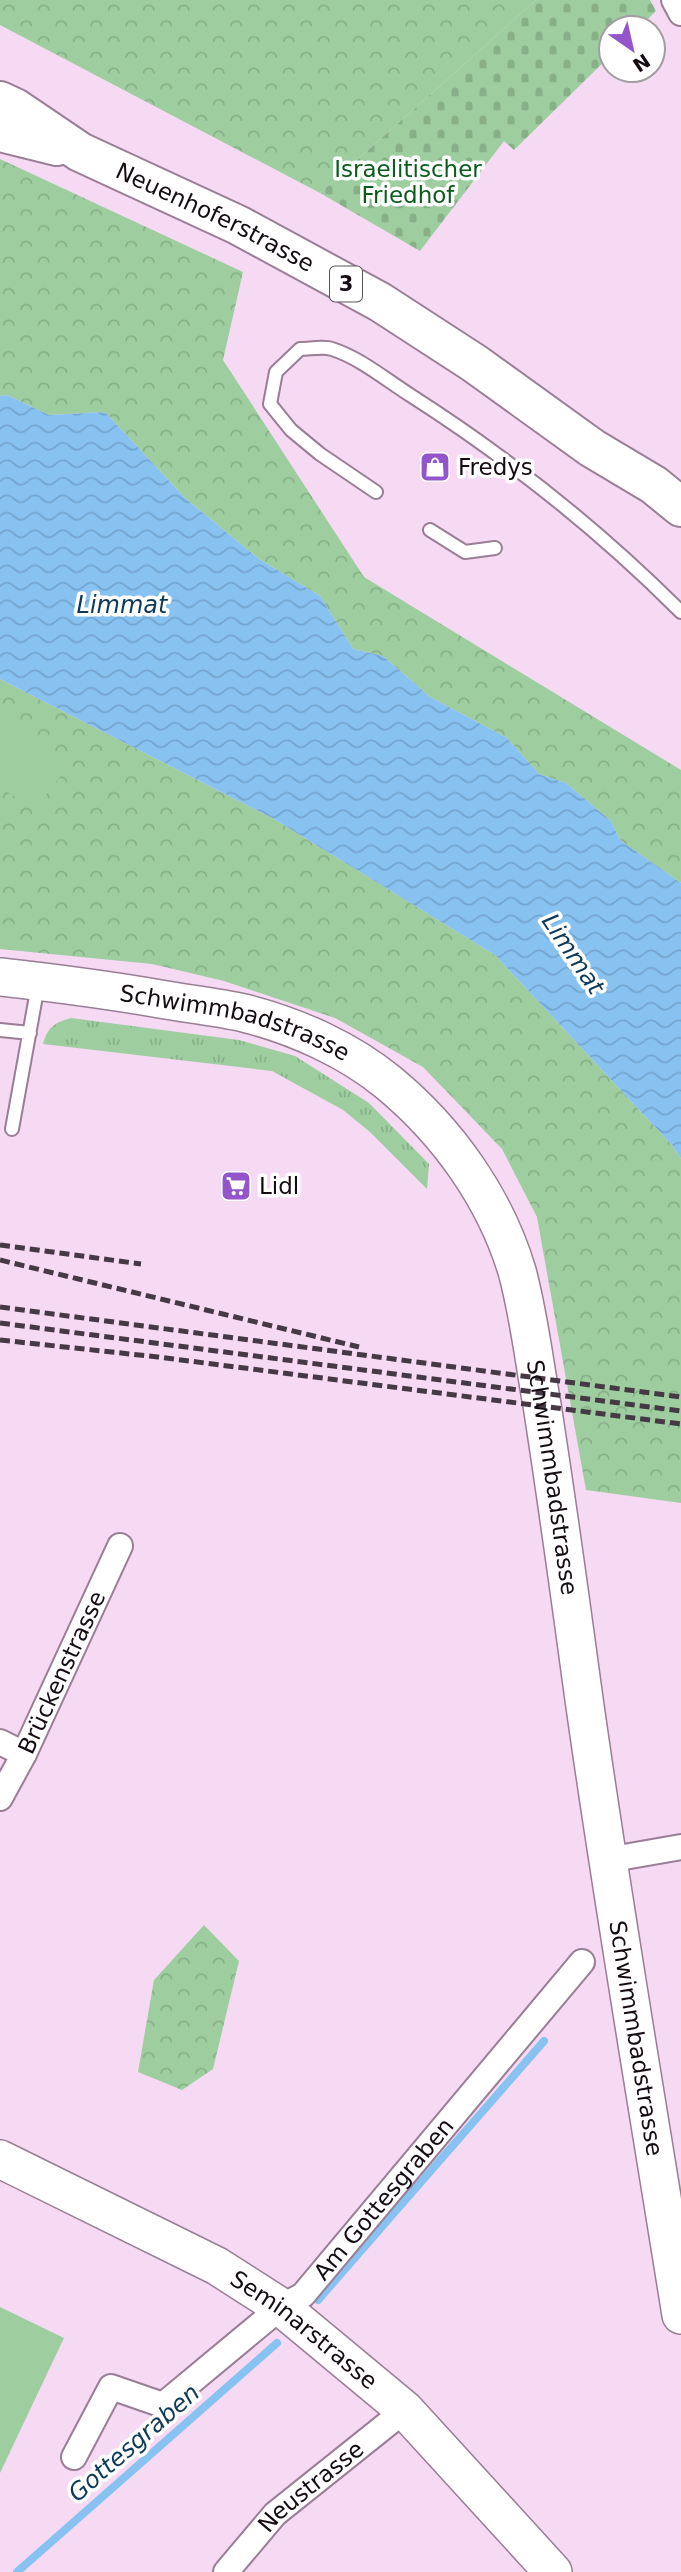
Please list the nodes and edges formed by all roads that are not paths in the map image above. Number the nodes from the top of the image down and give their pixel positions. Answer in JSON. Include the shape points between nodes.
{"nodes":[{"id":1,"x":674,"y":0,"type":"edge"},
{"id":2,"x":681,"y":13,"type":"edge"},
{"id":3,"x":0,"y":101,"type":"edge"},
{"id":4,"x":0,"y":132,"type":"edge"},
{"id":5,"x":80,"y":152,"type":"junction"},
{"id":6,"x":592,"y":449,"type":"junction"},
{"id":7,"x":376,"y":492,"type":"dead end"},
{"id":8,"x":681,"y":507,"type":"edge"},
{"id":9,"x":430,"y":530,"type":"dead end"},
{"id":10,"x":681,"y":536,"type":"edge"},
{"id":11,"x":495,"y":548,"type":"dead end"},
{"id":12,"x":681,"y":612,"type":"edge"},
{"id":13,"x":0,"y":976,"type":"edge"},
{"id":14,"x":39,"y":981,"type":"junction"},
{"id":15,"x":0,"y":1030,"type":"edge"},
{"id":16,"x":30,"y":1033,"type":"junction"},
{"id":17,"x":12,"y":1129,"type":"dead end"},
{"id":18,"x":120,"y":1546,"type":"dead end"},
{"id":19,"x":0,"y":1742,"type":"edge"},
{"id":20,"x":24,"y":1754,"type":"junction"},
{"id":21,"x":0,"y":1798,"type":"edge"},
{"id":22,"x":681,"y":1847,"type":"edge"},
{"id":23,"x":607,"y":1860,"type":"junction"},
{"id":24,"x":582,"y":1962,"type":"dead end"},
{"id":25,"x":0,"y":2159,"type":"edge"},
{"id":26,"x":675,"y":2241,"type":"edge"},
{"id":27,"x":281,"y":2307,"type":"junction"},
{"id":28,"x":681,"y":2315,"type":"edge"},
{"id":29,"x":405,"y":2410,"type":"junction"},
{"id":30,"x":74,"y":2457,"type":"dead end"},
{"id":31,"x":226,"y":2572,"type":"edge"},
{"id":32,"x":553,"y":2572,"type":"edge"}],
"edges":[{"from":1,"to":2,"type":"street"},
{"from":3,"to":5,"type":"main road","name":"Neuenhoferstrasse","number":"3"},
{"from":4,"to":5,"type":"main road","name":"Neuenhoferstrasse","number":"3"},
{"from":5,"to":6,"type":"main road","name":"Neuenhoferstrasse","number":"3","via":[[238,225],[380,302]]},
{"from":6,"to":8,"type":"main road","name":"Neuenhoferstrasse","number":"3","via":[[654,485]]},
{"from":6,"to":10,"type":"main road","name":"Neuenhoferstrasse","number":"3","via":[[640,501]]},
{"from":7,"to":12,"type":"lane","via":[[291,430],[270,404],[276,372],[300,349],[330,348],[357,360],[439,414],[610,546]]},
{"from":9,"to":11,"type":"lane","via":[[465,552]]},
{"from":13,"to":14,"type":"main road","name":"Schwimmbadstrasse"},
{"from":14,"to":16,"type":"lane"},
{"from":14,"to":23,"type":"main road","name":"Schwimmbadstrasse","via":[[245,1014],[318,1040],[385,1080],[419,1109],[479,1186],[516,1270],[528,1325]]},
{"from":15,"to":16,"type":"lane"},
{"from":16,"to":17,"type":"lane"},
{"from":18,"to":20,"type":"street","name":"Brückenstrasse"},
{"from":19,"to":20,"type":"street"},
{"from":20,"to":21,"type":"street","name":"Brückenstrasse"},
{"from":22,"to":23,"type":"street"},
{"from":23,"to":26,"type":"main road","name":"Schwimmbadstrasse"},
{"from":24,"to":27,"type":"street","name":"Am Gottesgraben","via":[[303,2295]]},
{"from":25,"to":27,"type":"main road","name":"Seminarstrasse","via":[[218,2266]]},
{"from":26,"to":28,"type":"main road","name":"Schwimmbadstrasse"},
{"from":27,"to":29,"type":"main road","name":"Seminarstrasse"},
{"from":27,"to":30,"type":"street","name":"Am Gottesgraben","via":[[163,2405],[111,2387]]},
{"from":29,"to":31,"type":"street","name":"Neustrasse","via":[[275,2514]]},
{"from":29,"to":32,"type":"main road","name":"Seminarstrasse"}]}
